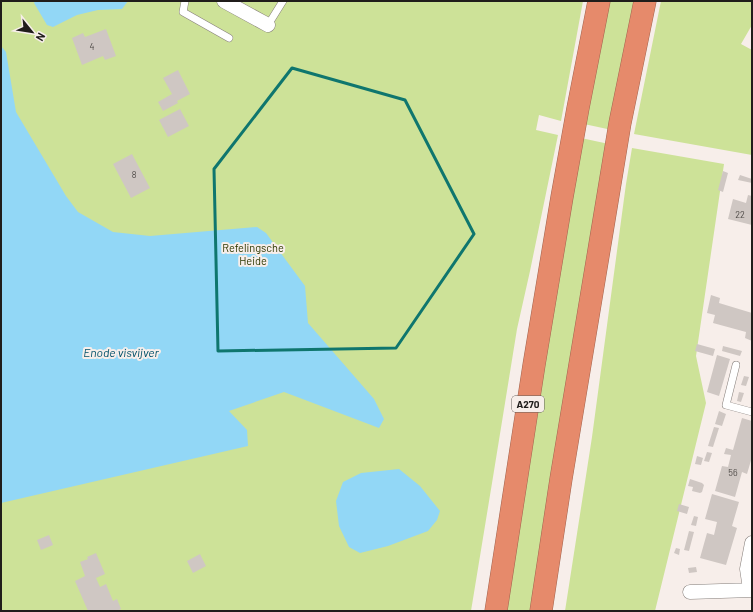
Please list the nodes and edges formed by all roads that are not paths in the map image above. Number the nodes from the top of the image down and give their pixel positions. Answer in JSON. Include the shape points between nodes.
{"nodes":[{"id":1,"x":185,"y":1,"type":"edge"},
{"id":2,"x":224,"y":1,"type":"edge"},
{"id":3,"x":283,"y":1,"type":"edge"},
{"id":4,"x":599,"y":1,"type":"edge"},
{"id":5,"x":645,"y":1,"type":"edge"},
{"id":6,"x":268,"y":25,"type":"joint"},
{"id":7,"x":229,"y":38,"type":"dead end"},
{"id":8,"x":736,"y":365,"type":"dead end"},
{"id":9,"x":752,"y":412,"type":"edge"},
{"id":10,"x":752,"y":543,"type":"edge"},
{"id":11,"x":751,"y":590,"type":"edge"},
{"id":12,"x":690,"y":592,"type":"dead end"},
{"id":13,"x":496,"y":611,"type":"edge"},
{"id":14,"x":541,"y":611,"type":"edge"}],
"edges":[{"from":1,"to":7,"type":"lane","via":[[183,12]]},
{"from":2,"to":6,"type":"street"},
{"from":3,"to":6,"type":"lane"},
{"from":4,"to":13,"type":"highway","number":"A270","via":[[562,197]]},
{"from":5,"to":14,"type":"highway","via":[[620,123]]},
{"from":8,"to":9,"type":"lane","via":[[726,405]]},
{"from":10,"to":11,"type":"street","via":[[747,569]]},
{"from":11,"to":12,"type":"street"}]}
